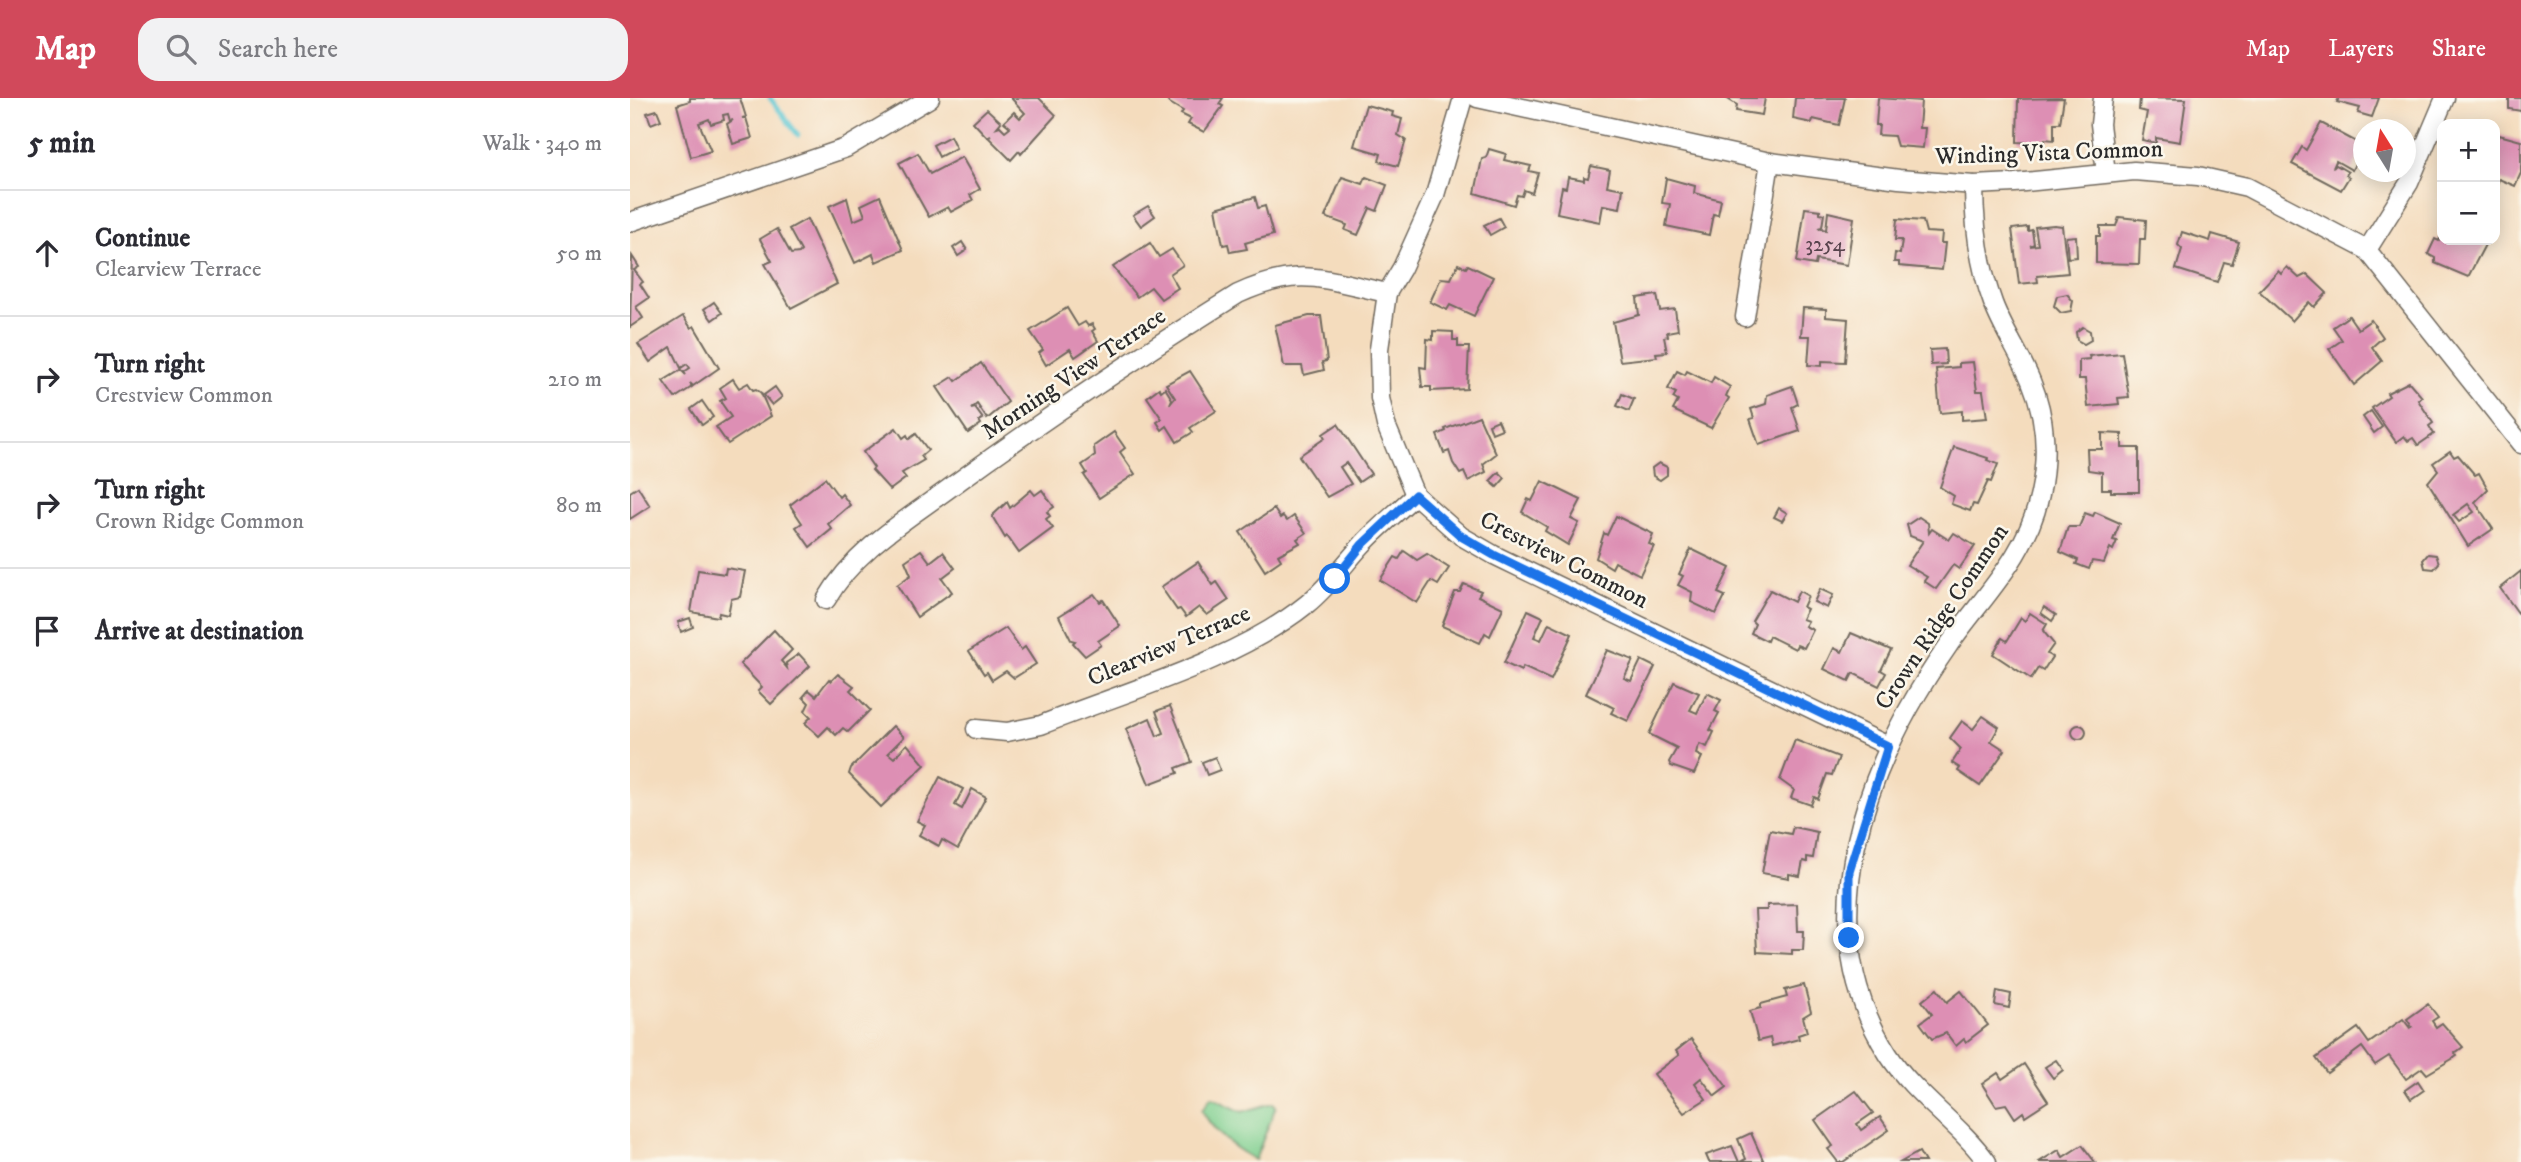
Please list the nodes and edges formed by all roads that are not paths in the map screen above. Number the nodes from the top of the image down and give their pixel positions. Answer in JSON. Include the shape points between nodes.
{"nodes":[{"id":1,"x":930,"y":98,"type":"edge"},
{"id":2,"x":1463,"y":98,"type":"edge"},
{"id":3,"x":1477,"y":98,"type":"edge"},
{"id":4,"x":2103,"y":98,"type":"edge"},
{"id":5,"x":2445,"y":98,"type":"edge"},
{"id":6,"x":1770,"y":162,"type":"junction"},
{"id":7,"x":2106,"y":173,"type":"junction"},
{"id":8,"x":1974,"y":185,"type":"junction"},
{"id":9,"x":630,"y":222,"type":"edge"},
{"id":10,"x":2367,"y":250,"type":"junction"},
{"id":11,"x":1387,"y":293,"type":"junction"},
{"id":12,"x":1745,"y":317,"type":"dead end"},
{"id":13,"x":2521,"y":444,"type":"edge"},
{"id":14,"x":1415,"y":495,"type":"junction"},
{"id":15,"x":826,"y":600,"type":"dead end"},
{"id":16,"x":976,"y":729,"type":"dead end"},
{"id":17,"x":1888,"y":746,"type":"junction"},
{"id":18,"x":1987,"y":1162,"type":"edge"}],
"edges":[{"from":1,"to":9,"type":"street","via":[[846,148]]},
{"from":2,"to":11,"type":"street","name":"Crestview Common","via":[[1435,194]]},
{"from":3,"to":6,"type":"street","name":"Winding Vista Common"},
{"from":4,"to":7,"type":"street","via":[[2100,124]]},
{"from":5,"to":10,"type":"street","via":[[2409,183]]},
{"from":6,"to":8,"type":"street","name":"Winding Vista Common"},
{"from":6,"to":12,"type":"street"},
{"from":7,"to":8,"type":"street","name":"Winding Vista Common"},
{"from":7,"to":10,"type":"street","name":"Winding Vista Common","via":[[2163,172],[2247,187]]},
{"from":8,"to":17,"type":"street","name":"Crown Ridge Common","via":[[1977,240],[1987,284],[2034,390],[2045,442],[2044,474],[2026,538],[1928,676]]},
{"from":10,"to":13,"type":"street","name":"Winding Vista Common"},
{"from":11,"to":14,"type":"street","name":"Crestview Common","via":[[1379,349],[1380,398]]},
{"from":11,"to":15,"type":"street","name":"Morning View Terrace","via":[[1301,275],[1238,294],[1002,450],[859,555]]},
{"from":14,"to":16,"type":"street","name":"Clearview Terrace","via":[[1307,604],[1250,641],[1041,724],[1007,732]]},
{"from":14,"to":17,"type":"street","name":"Crestview Common","via":[[1461,536],[1494,555]]},
{"from":17,"to":18,"type":"street","name":"Crown Ridge Common","via":[[1849,871],[1849,938],[1856,979],[1889,1055]]}]}
